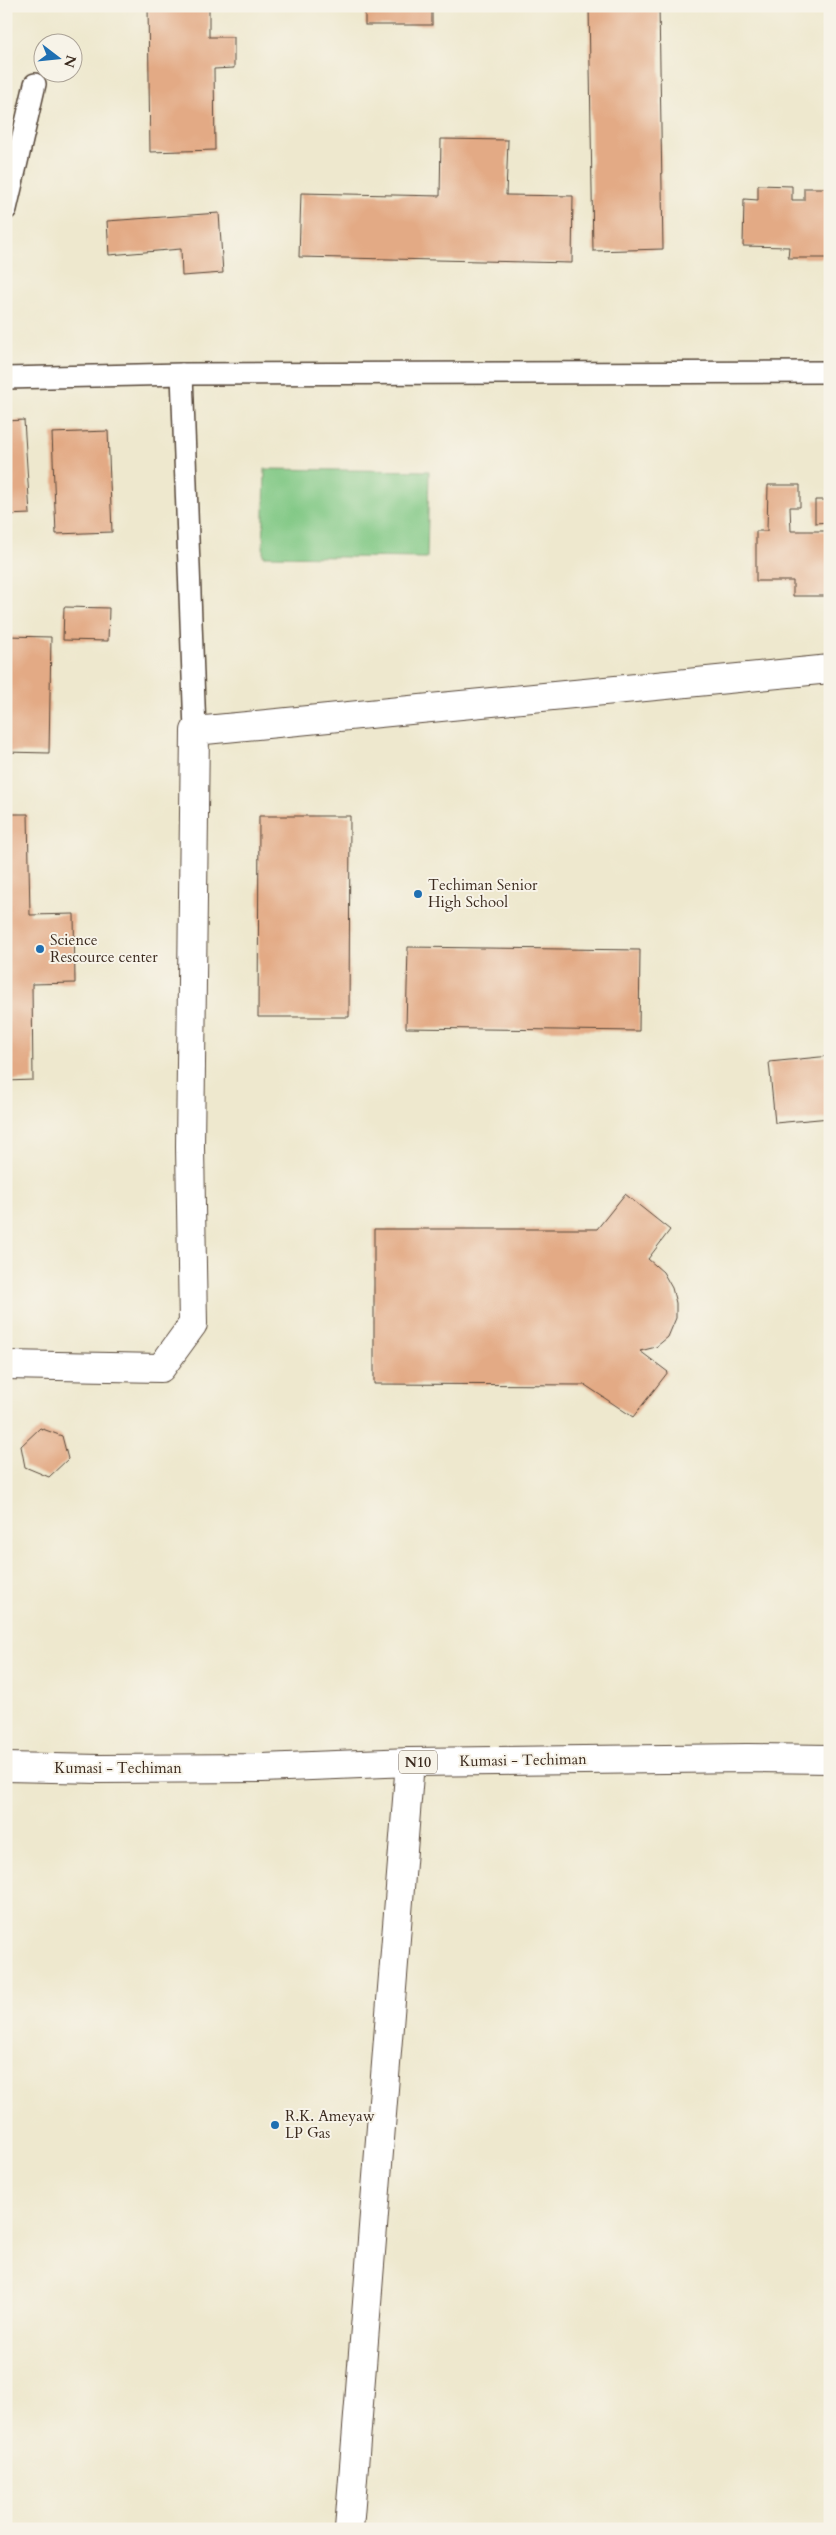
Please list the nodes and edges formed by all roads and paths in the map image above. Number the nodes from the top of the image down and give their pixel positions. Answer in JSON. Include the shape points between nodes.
{"nodes":[{"id":1,"x":35,"y":84,"type":"dead end"},
{"id":2,"x":6,"y":209,"type":"edge"},
{"id":3,"x":830,"y":372,"type":"edge"},
{"id":4,"x":182,"y":374,"type":"junction"},
{"id":5,"x":6,"y":378,"type":"edge"},
{"id":6,"x":830,"y":669,"type":"edge"},
{"id":7,"x":195,"y":731,"type":"junction"},
{"id":8,"x":6,"y":1366,"type":"edge"},
{"id":9,"x":830,"y":1760,"type":"edge"},
{"id":10,"x":410,"y":1762,"type":"junction"},
{"id":11,"x":6,"y":1767,"type":"edge"},
{"id":12,"x":349,"y":2529,"type":"edge"}],
"edges":[{"from":1,"to":2,"type":"lane"},
{"from":3,"to":4,"type":"lane"},
{"from":4,"to":5,"type":"lane"},
{"from":4,"to":7,"type":"lane"},
{"from":6,"to":7,"type":"main road"},
{"from":7,"to":8,"type":"main road","via":[[190,1148],[193,1324],[161,1368]]},
{"from":9,"to":10,"type":"main road","name":"Kumasi - Techiman","number":"N10"},
{"from":10,"to":11,"type":"main road","name":"Kumasi - Techiman","number":"N10","via":[[262,1768]]},
{"from":10,"to":12,"type":"main road"}]}
